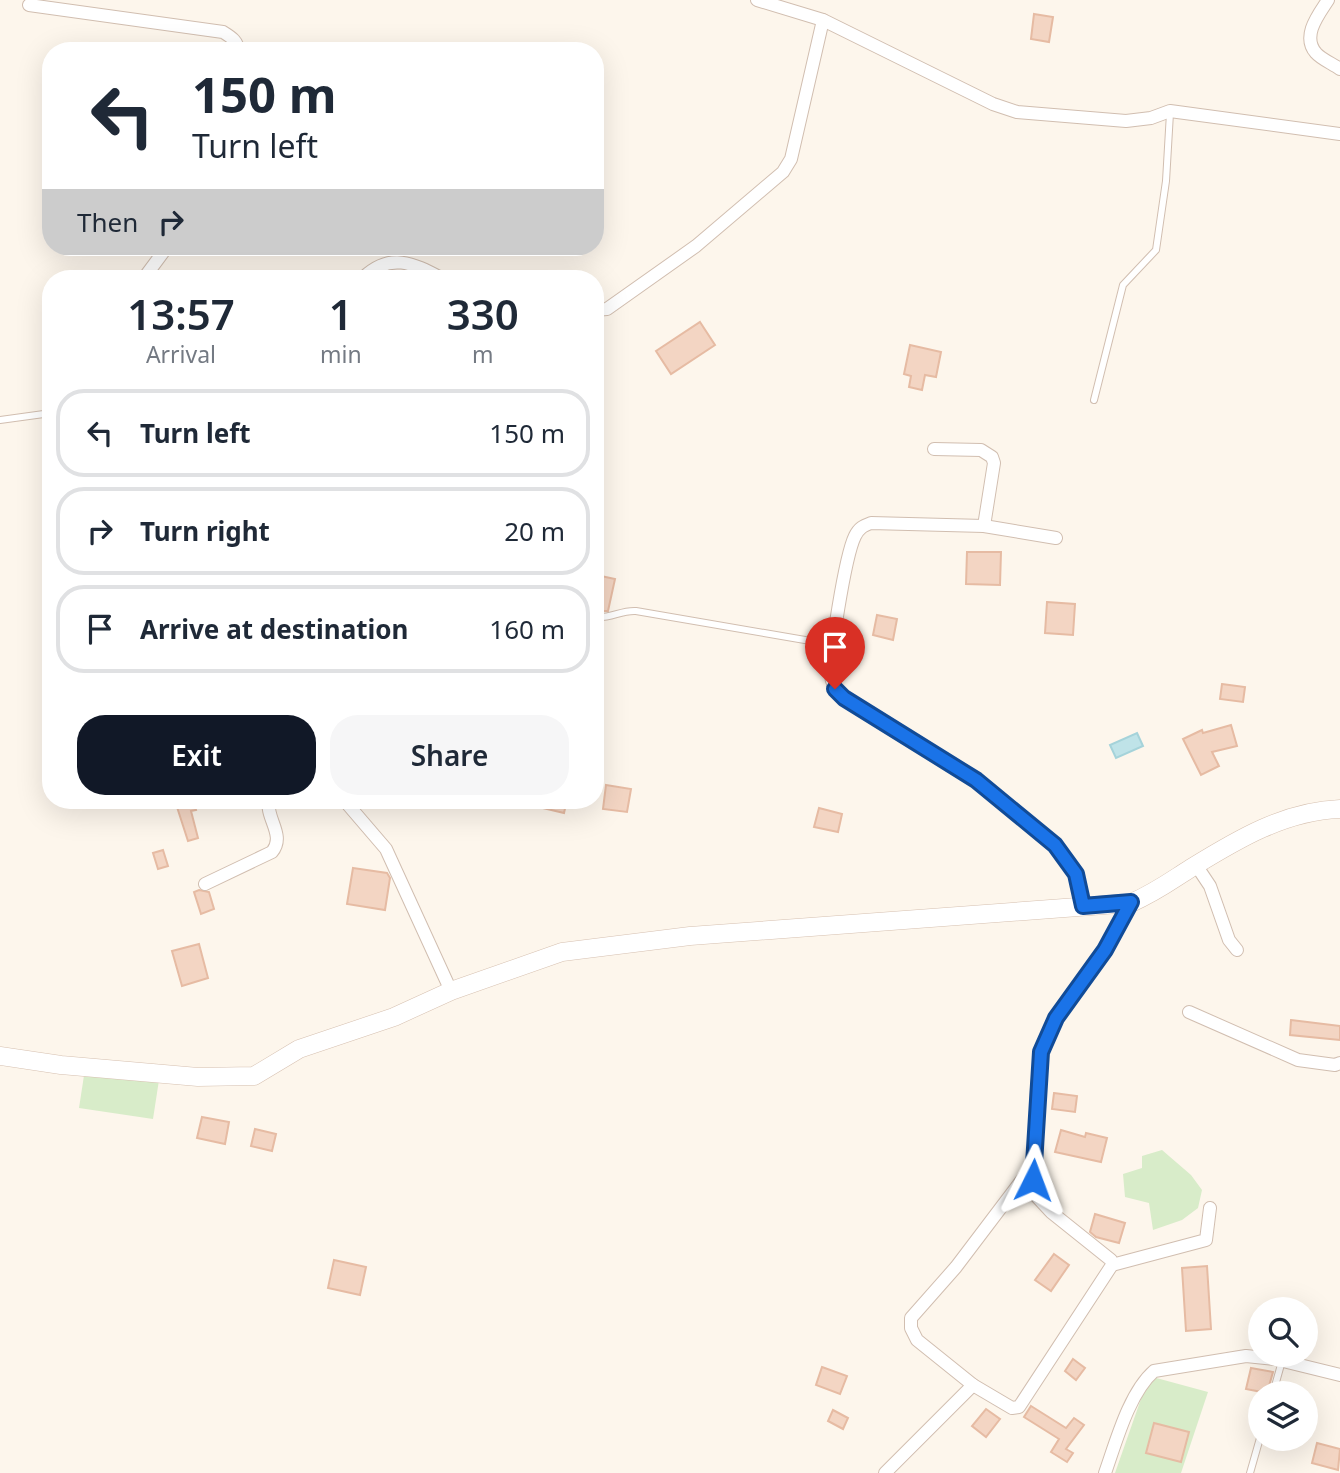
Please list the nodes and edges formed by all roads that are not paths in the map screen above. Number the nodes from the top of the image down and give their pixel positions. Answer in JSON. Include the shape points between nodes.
{"nodes":[{"id":1,"x":757,"y":0,"type":"edge"},
{"id":2,"x":1328,"y":0,"type":"edge"},
{"id":3,"x":29,"y":5,"type":"dead end"},
{"id":4,"x":824,"y":20,"type":"junction"},
{"id":5,"x":236,"y":42,"type":"edge"},
{"id":6,"x":1340,"y":69,"type":"edge"},
{"id":7,"x":1170,"y":111,"type":"junction"},
{"id":8,"x":1340,"y":134,"type":"edge"},
{"id":9,"x":375,"y":270,"type":"edge"},
{"id":10,"x":426,"y":270,"type":"edge"},
{"id":11,"x":604,"y":309,"type":"edge"},
{"id":12,"x":1094,"y":400,"type":"dead end"},
{"id":13,"x":42,"y":414,"type":"edge"},
{"id":14,"x":0,"y":420,"type":"edge"},
{"id":15,"x":934,"y":449,"type":"dead end"},
{"id":16,"x":984,"y":526,"type":"junction"},
{"id":17,"x":1056,"y":538,"type":"dead end"},
{"id":18,"x":604,"y":618,"type":"edge"},
{"id":19,"x":834,"y":645,"type":"junction"},
{"id":20,"x":268,"y":809,"type":"edge"},
{"id":21,"x":352,"y":809,"type":"edge"},
{"id":22,"x":1340,"y":809,"type":"edge"},
{"id":23,"x":1196,"y":865,"type":"junction"},
{"id":24,"x":205,"y":884,"type":"dead end"},
{"id":25,"x":1131,"y":902,"type":"junction"},
{"id":26,"x":1083,"y":906,"type":"junction"},
{"id":27,"x":1237,"y":950,"type":"dead end"},
{"id":28,"x":451,"y":991,"type":"junction"},
{"id":29,"x":1189,"y":1012,"type":"dead end"},
{"id":30,"x":0,"y":1056,"type":"edge"},
{"id":31,"x":1340,"y":1063,"type":"edge"},
{"id":32,"x":1034,"y":1164,"type":"junction"},
{"id":33,"x":1210,"y":1208,"type":"dead end"},
{"id":34,"x":1112,"y":1265,"type":"junction"},
{"id":35,"x":1248,"y":1356,"type":"edge"},
{"id":36,"x":1307,"y":1367,"type":"edge"},
{"id":37,"x":1340,"y":1375,"type":"edge"},
{"id":38,"x":973,"y":1385,"type":"junction"},
{"id":39,"x":1256,"y":1451,"type":"edge"},
{"id":40,"x":885,"y":1473,"type":"edge"},
{"id":41,"x":1105,"y":1473,"type":"edge"},
{"id":42,"x":1250,"y":1473,"type":"edge"}],
"edges":[{"from":1,"to":4,"type":"street"},
{"from":2,"to":6,"type":"street","via":[[1313,22],[1310,39],[1314,52]]},
{"from":3,"to":5,"type":"street","via":[[223,32]]},
{"from":4,"to":7,"type":"street","via":[[1017,112],[1126,121]]},
{"from":4,"to":11,"type":"street","via":[[791,159],[783,172],[696,246]]},
{"from":7,"to":8,"type":"street"},
{"from":7,"to":12,"type":"lane","via":[[1156,250],[1123,285]]},
{"from":9,"to":10,"type":"street","via":[[400,261]]},
{"from":13,"to":14,"type":"lane"},
{"from":15,"to":16,"type":"street","via":[[981,450],[992,457]]},
{"from":16,"to":17,"type":"street"},
{"from":16,"to":19,"type":"street","via":[[862,526],[849,552]]},
{"from":18,"to":19,"type":"lane","via":[[636,611]]},
{"from":19,"to":26,"type":"street","via":[[831,678],[835,689],[976,780],[1055,845],[1076,874]]},
{"from":20,"to":24,"type":"street","via":[[277,836],[272,852]]},
{"from":21,"to":28,"type":"street","via":[[386,849]]},
{"from":22,"to":23,"type":"street","via":[[1316,810],[1269,824]]},
{"from":23,"to":25,"type":"street"},
{"from":23,"to":27,"type":"street"},
{"from":25,"to":26,"type":"street"},
{"from":25,"to":32,"type":"street","via":[[1105,950],[1056,1018],[1041,1052]]},
{"from":26,"to":28,"type":"street","via":[[691,936],[562,952]]},
{"from":28,"to":30,"type":"street","via":[[394,1017],[299,1049],[254,1076],[185,1076]]},
{"from":29,"to":31,"type":"street","via":[[1298,1060]]},
{"from":32,"to":34,"type":"street","via":[[1037,1197]]},
{"from":32,"to":38,"type":"street","via":[[911,1318],[917,1340]]},
{"from":33,"to":34,"type":"street","via":[[1206,1240]]},
{"from":34,"to":38,"type":"street","via":[[1019,1407],[1012,1408]]},
{"from":35,"to":41,"type":"street","via":[[1154,1371],[1144,1380]]},
{"from":36,"to":37,"type":"street"},
{"from":38,"to":40,"type":"street"},
{"from":39,"to":42,"type":"lane"}]}
